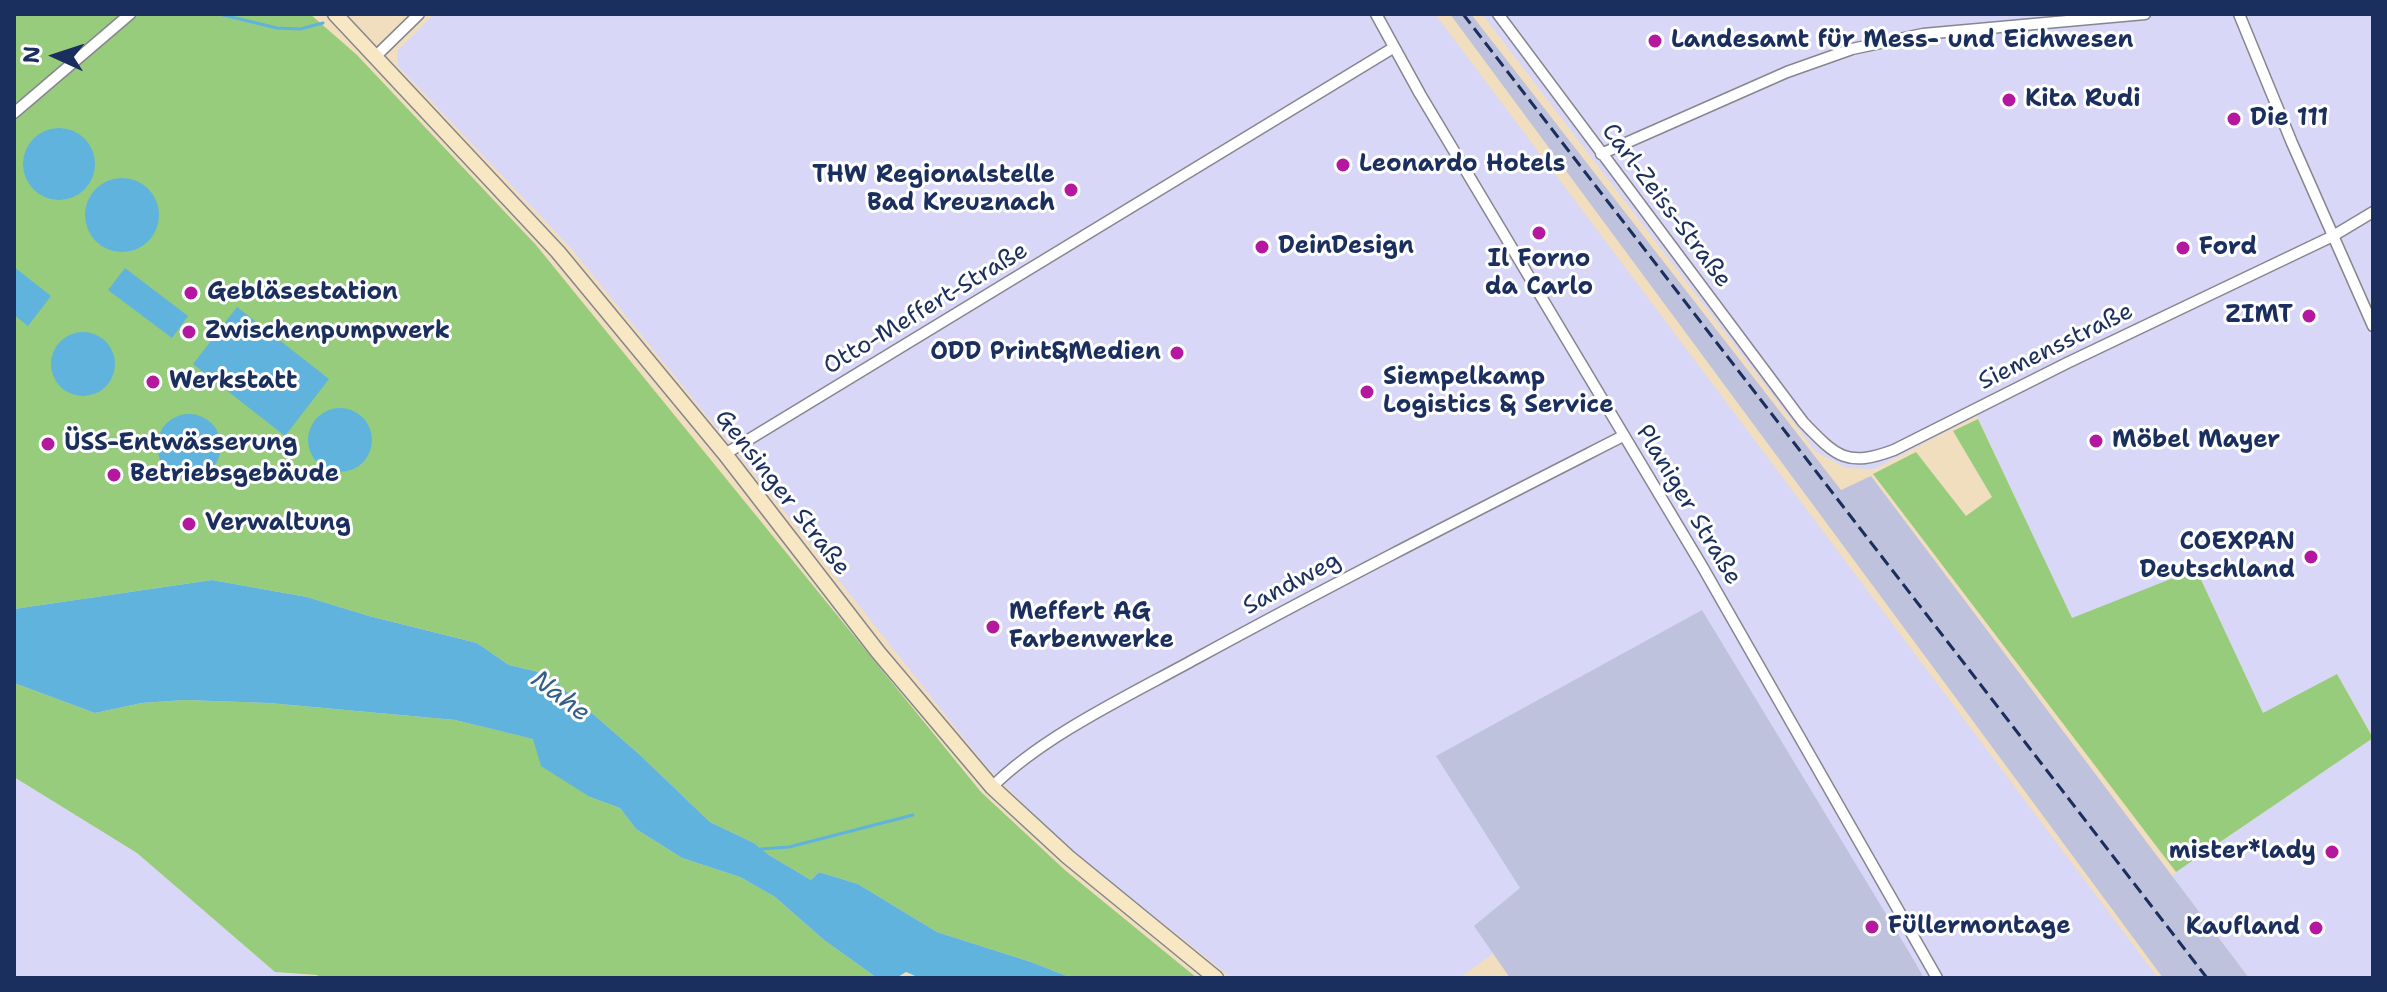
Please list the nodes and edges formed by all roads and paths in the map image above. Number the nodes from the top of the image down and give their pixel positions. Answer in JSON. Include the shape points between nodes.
{"nodes":[{"id":1,"x":130,"y":14,"type":"edge"},
{"id":2,"x":335,"y":14,"type":"edge"},
{"id":3,"x":419,"y":14,"type":"edge"},
{"id":4,"x":1376,"y":14,"type":"edge"},
{"id":5,"x":1498,"y":14,"type":"edge"},
{"id":6,"x":2145,"y":14,"type":"edge"},
{"id":7,"x":2239,"y":14,"type":"edge"},
{"id":8,"x":1393,"y":48,"type":"junction"},
{"id":9,"x":376,"y":56,"type":"junction"},
{"id":10,"x":14,"y":113,"type":"edge"},
{"id":11,"x":1601,"y":154,"type":"junction"},
{"id":12,"x":2373,"y":212,"type":"edge"},
{"id":13,"x":2333,"y":236,"type":"junction"},
{"id":14,"x":2373,"y":326,"type":"edge"},
{"id":15,"x":1803,"y":422,"type":"joint"},
{"id":16,"x":1623,"y":436,"type":"junction"},
{"id":17,"x":725,"y":454,"type":"junction"},
{"id":18,"x":992,"y":787,"type":"junction"},
{"id":19,"x":1216,"y":978,"type":"edge"},
{"id":20,"x":1937,"y":978,"type":"edge"}],
"edges":[{"from":1,"to":10,"type":"street"},
{"from":2,"to":9,"type":"street","name":"Gensinger Straße"},
{"from":3,"to":9,"type":"street"},
{"from":4,"to":8,"type":"street","name":"Planiger Straße"},
{"from":5,"to":11,"type":"street","name":"Carl-Zeiss-Straße"},
{"from":6,"to":11,"type":"street","via":[[1923,34],[1852,49]]},
{"from":7,"to":13,"type":"street"},
{"from":8,"to":16,"type":"street","name":"Planiger Straße"},
{"from":8,"to":17,"type":"street","name":"Otto-Meffert-Straße"},
{"from":9,"to":17,"type":"street","name":"Gensinger Straße","via":[[558,252]]},
{"from":11,"to":15,"type":"street","name":"Carl-Zeiss-Straße"},
{"from":12,"to":13,"type":"street","name":"Siemensstraße"},
{"from":13,"to":14,"type":"street"},
{"from":13,"to":15,"type":"street","name":"Siemensstraße","via":[[1875,457],[1837,454]]},
{"from":16,"to":18,"type":"street","name":"Sandweg","via":[[1344,578],[1070,729]]},
{"from":16,"to":20,"type":"street","name":"Planiger Straße"},
{"from":17,"to":18,"type":"street","name":"Gensinger Straße","via":[[878,652]]},
{"from":18,"to":19,"type":"street","name":"Gensinger Straße"}]}
